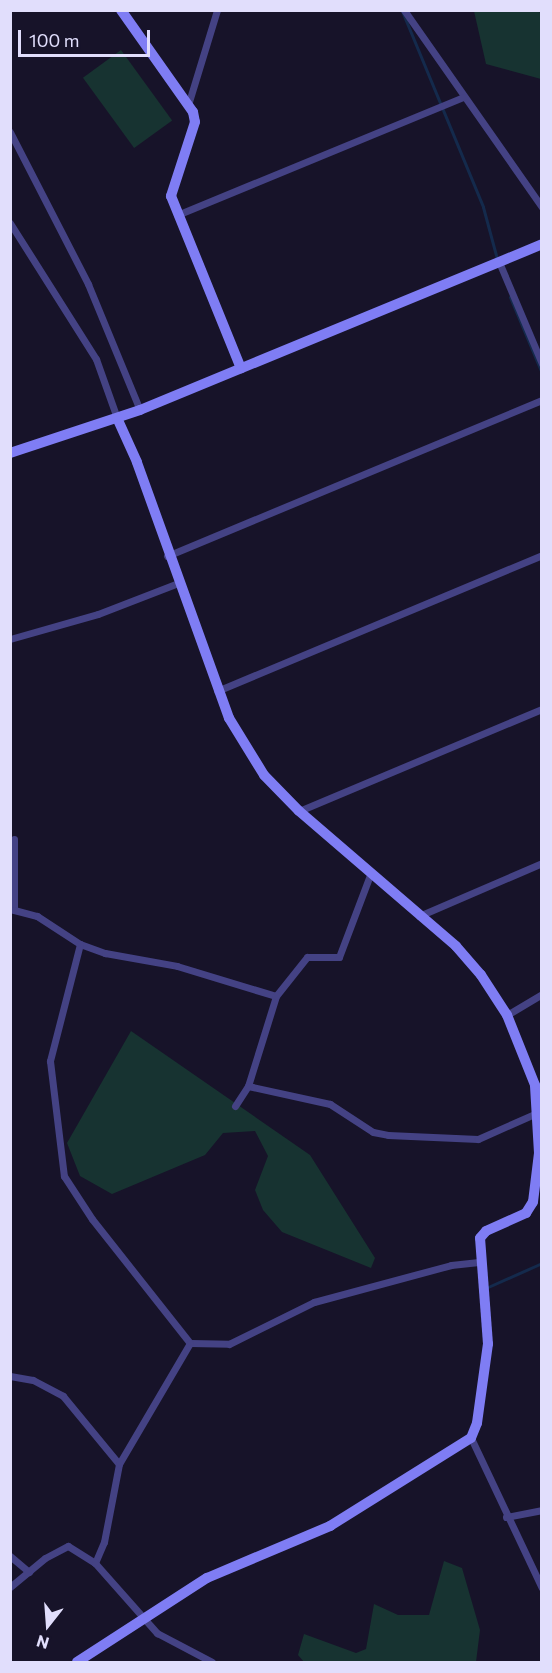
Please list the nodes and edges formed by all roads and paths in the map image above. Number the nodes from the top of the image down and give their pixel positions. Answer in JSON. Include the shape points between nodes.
{"nodes":[{"id":1,"x":121,"y":10,"type":"edge"},
{"id":2,"x":217,"y":10,"type":"edge"},
{"id":3,"x":405,"y":11,"type":"edge"},
{"id":4,"x":464,"y":98,"type":"junction"},
{"id":5,"x":188,"y":105,"type":"junction"},
{"id":6,"x":10,"y":132,"type":"edge"},
{"id":7,"x":542,"y":207,"type":"edge"},
{"id":8,"x":177,"y":215,"type":"junction"},
{"id":9,"x":10,"y":223,"type":"edge"},
{"id":10,"x":542,"y":244,"type":"edge"},
{"id":11,"x":499,"y":262,"type":"junction"},
{"id":12,"x":542,"y":364,"type":"edge"},
{"id":13,"x":241,"y":368,"type":"junction"},
{"id":14,"x":542,"y":400,"type":"edge"},
{"id":15,"x":140,"y":410,"type":"junction"},
{"id":16,"x":117,"y":418,"type":"junction"},
{"id":17,"x":10,"y":453,"type":"edge"},
{"id":18,"x":542,"y":555,"type":"edge"},
{"id":19,"x":167,"y":556,"type":"junction"},
{"id":20,"x":177,"y":583,"type":"junction"},
{"id":21,"x":10,"y":639,"type":"edge"},
{"id":22,"x":217,"y":691,"type":"junction"},
{"id":23,"x":542,"y":709,"type":"edge"},
{"id":24,"x":299,"y":811,"type":"junction"},
{"id":25,"x":14,"y":839,"type":"dead end"},
{"id":26,"x":542,"y":863,"type":"edge"},
{"id":27,"x":370,"y":875,"type":"junction"},
{"id":28,"x":420,"y":915,"type":"junction"},
{"id":29,"x":80,"y":944,"type":"junction"},
{"id":30,"x":542,"y":994,"type":"edge"},
{"id":31,"x":276,"y":996,"type":"junction"},
{"id":32,"x":507,"y":1015,"type":"junction"},
{"id":33,"x":248,"y":1086,"type":"junction"},
{"id":34,"x":235,"y":1106,"type":"dead end"},
{"id":35,"x":539,"y":1112,"type":"junction"},
{"id":36,"x":479,"y":1262,"type":"junction"},
{"id":37,"x":190,"y":1343,"type":"junction"},
{"id":38,"x":10,"y":1376,"type":"edge"},
{"id":39,"x":471,"y":1437,"type":"junction"},
{"id":40,"x":119,"y":1464,"type":"junction"},
{"id":41,"x":542,"y":1510,"type":"edge"},
{"id":42,"x":506,"y":1517,"type":"junction"},
{"id":43,"x":10,"y":1556,"type":"edge"},
{"id":44,"x":95,"y":1563,"type":"junction"},
{"id":45,"x":29,"y":1572,"type":"junction"},
{"id":46,"x":10,"y":1587,"type":"edge"},
{"id":47,"x":542,"y":1588,"type":"edge"},
{"id":48,"x":145,"y":1621,"type":"junction"},
{"id":49,"x":77,"y":1662,"type":"edge"},
{"id":50,"x":212,"y":1662,"type":"edge"}],
"edges":[{"from":1,"to":5,"type":"street"},
{"from":2,"to":5,"type":"street"},
{"from":3,"to":4,"type":"street"},
{"from":4,"to":7,"type":"street"},
{"from":4,"to":8,"type":"street"},
{"from":5,"to":8,"type":"street","via":[[195,122],[171,196]]},
{"from":6,"to":15,"type":"street","via":[[88,284]]},
{"from":8,"to":13,"type":"street"},
{"from":9,"to":16,"type":"street","via":[[96,359]]},
{"from":10,"to":11,"type":"street"},
{"from":11,"to":12,"type":"street"},
{"from":11,"to":13,"type":"street"},
{"from":13,"to":15,"type":"street"},
{"from":14,"to":19,"type":"street"},
{"from":15,"to":16,"type":"street"},
{"from":16,"to":17,"type":"street"},
{"from":16,"to":19,"type":"street","via":[[137,462]]},
{"from":18,"to":22,"type":"street"},
{"from":19,"to":20,"type":"street"},
{"from":20,"to":21,"type":"street","via":[[98,614]]},
{"from":20,"to":22,"type":"street"},
{"from":22,"to":24,"type":"street","via":[[264,775]]},
{"from":23,"to":24,"type":"street"},
{"from":24,"to":27,"type":"street"},
{"from":25,"to":29,"type":"street","via":[[14,910],[37,916]]},
{"from":26,"to":28,"type":"street"},
{"from":27,"to":28,"type":"street"},
{"from":27,"to":31,"type":"street","via":[[339,957],[307,957]]},
{"from":28,"to":32,"type":"street","via":[[456,946]]},
{"from":29,"to":31,"type":"street"},
{"from":29,"to":37,"type":"street","via":[[50,1061],[64,1176],[92,1220]]},
{"from":30,"to":32,"type":"street"},
{"from":31,"to":33,"type":"street"},
{"from":32,"to":35,"type":"street","via":[[535,1085]]},
{"from":33,"to":34,"type":"street"},
{"from":33,"to":35,"type":"street","via":[[330,1104],[373,1132],[388,1135],[478,1139]]},
{"from":35,"to":36,"type":"street","via":[[533,1202],[526,1213],[486,1231],[480,1238]]},
{"from":36,"to":37,"type":"street","via":[[451,1265],[314,1302],[229,1344]]},
{"from":36,"to":39,"type":"street","via":[[488,1344],[477,1423]]},
{"from":37,"to":40,"type":"street"},
{"from":38,"to":40,"type":"street","via":[[33,1380],[63,1396]]},
{"from":39,"to":42,"type":"street"},
{"from":39,"to":48,"type":"street","via":[[330,1526],[207,1578]]},
{"from":40,"to":44,"type":"street","via":[[104,1542]]},
{"from":41,"to":42,"type":"street"},
{"from":42,"to":47,"type":"street"},
{"from":43,"to":45,"type":"street"},
{"from":44,"to":45,"type":"street","via":[[64,1544]]},
{"from":44,"to":48,"type":"street"},
{"from":45,"to":46,"type":"street"},
{"from":48,"to":49,"type":"street"},
{"from":48,"to":50,"type":"street","via":[[157,1633]]}]}
